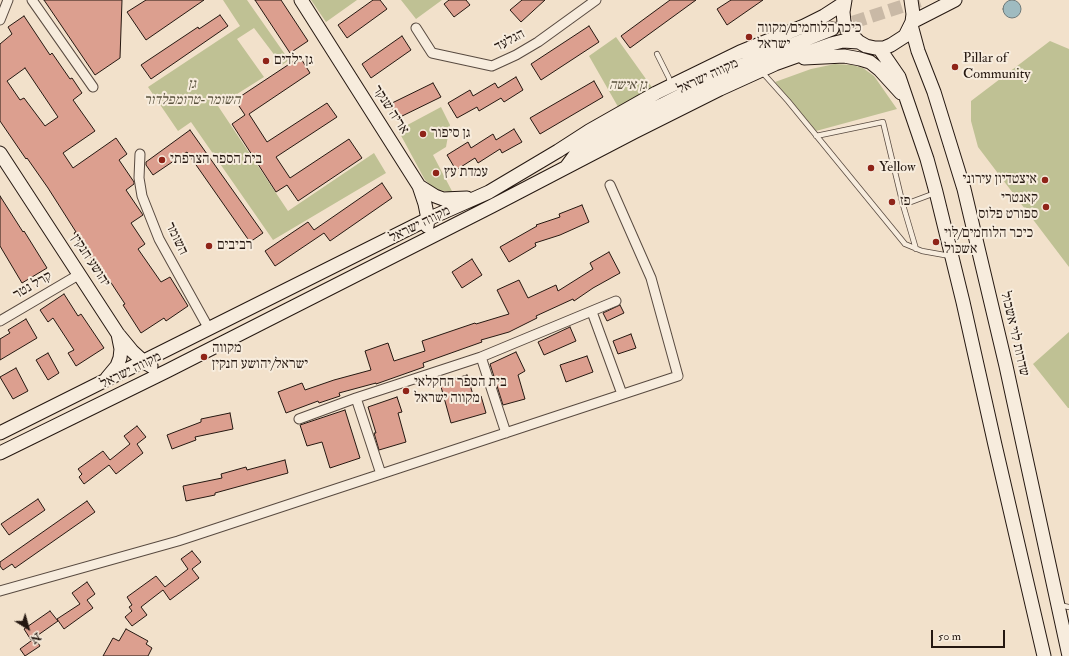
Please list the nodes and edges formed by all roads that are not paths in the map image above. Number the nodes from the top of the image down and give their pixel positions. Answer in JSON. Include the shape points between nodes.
{"nodes":[{"id":1,"x":32,"y":0,"type":"edge"},
{"id":2,"x":301,"y":0,"type":"edge"},
{"id":3,"x":596,"y":0,"type":"edge"},
{"id":4,"x":911,"y":0,"type":"edge"},
{"id":5,"x":955,"y":0,"type":"edge"},
{"id":6,"x":9,"y":1,"type":"edge"},
{"id":7,"x":844,"y":1,"type":"edge"},
{"id":8,"x":0,"y":20,"type":"edge"},
{"id":9,"x":912,"y":23,"type":"junction"},
{"id":10,"x":416,"y":28,"type":"dead end"},
{"id":11,"x":832,"y":29,"type":"tunnel mouth"},
{"id":12,"x":859,"y":42,"type":"junction"},
{"id":13,"x":879,"y":48,"type":"junction"},
{"id":14,"x":657,"y":54,"type":"dead end"},
{"id":15,"x":775,"y":64,"type":"junction"},
{"id":16,"x":761,"y":70,"type":"junction"},
{"id":17,"x":671,"y":86,"type":"junction"},
{"id":18,"x":93,"y":87,"type":"dead end"},
{"id":19,"x":907,"y":101,"type":"junction"},
{"id":20,"x":816,"y":136,"type":"junction"},
{"id":21,"x":558,"y":151,"type":"junction"},
{"id":22,"x":578,"y":151,"type":"junction"},
{"id":23,"x":0,"y":153,"type":"edge"},
{"id":24,"x":140,"y":154,"type":"dead end"},
{"id":25,"x":565,"y":169,"type":"junction"},
{"id":26,"x":610,"y":185,"type":"dead end"},
{"id":27,"x":419,"y":186,"type":"junction"},
{"id":28,"x":936,"y":192,"type":"junction"},
{"id":29,"x":477,"y":198,"type":"junction"},
{"id":30,"x":903,"y":205,"type":"junction"},
{"id":31,"x":428,"y":219,"type":"junction"},
{"id":32,"x":418,"y":243,"type":"junction"},
{"id":33,"x":916,"y":249,"type":"junction"},
{"id":34,"x":952,"y":256,"type":"junction"},
{"id":35,"x":80,"y":274,"type":"junction"},
{"id":36,"x":616,"y":301,"type":"dead end"},
{"id":37,"x":592,"y":312,"type":"junction"},
{"id":38,"x":0,"y":321,"type":"edge"},
{"id":39,"x":209,"y":329,"type":"junction"},
{"id":40,"x":118,"y":334,"type":"junction"},
{"id":41,"x":481,"y":357,"type":"junction"},
{"id":42,"x":144,"y":362,"type":"junction"},
{"id":43,"x":167,"y":371,"type":"junction"},
{"id":44,"x":104,"y":381,"type":"junction"},
{"id":45,"x":622,"y":394,"type":"junction"},
{"id":46,"x":356,"y":398,"type":"junction"},
{"id":47,"x":299,"y":419,"type":"dead end"},
{"id":48,"x":506,"y":432,"type":"junction"},
{"id":49,"x":0,"y":433,"type":"edge"},
{"id":50,"x":0,"y":453,"type":"edge"},
{"id":51,"x":381,"y":474,"type":"junction"},
{"id":52,"x":0,"y":591,"type":"edge"},
{"id":53,"x":1063,"y":606,"type":"edge"},
{"id":54,"x":1044,"y":656,"type":"edge"},
{"id":55,"x":1068,"y":656,"type":"edge"}],
"edges":[{"from":1,"to":18,"type":"street"},
{"from":2,"to":27,"type":"main road","name":"אריה שנקר"},
{"from":3,"to":10,"type":"street","name":"הגלעד","via":[[538,42],[492,66],[432,53]]},
{"from":4,"to":9,"type":"main road","name":"שדרות לוי אשכול"},
{"from":5,"to":9,"type":"main road"},
{"from":6,"to":8,"type":"street"},
{"from":7,"to":12,"type":"main road","via":[[844,22],[847,30]]},
{"from":7,"to":17,"type":"main road","name":"מקווה ישראל","via":[[815,21],[740,52]]},
{"from":9,"to":13,"type":"main road","via":[[899,41]]},
{"from":9,"to":53,"type":"main road","name":"שדרות לוי אשכול","via":[[918,50],[937,100],[964,189]]},
{"from":11,"to":22,"type":"main road","via":[[715,78]]},
{"from":12,"to":13,"type":"main road"},
{"from":12,"to":15,"type":"main road","name":"מקווה ישראל","via":[[843,41],[831,44]]},
{"from":13,"to":19,"type":"main road","via":[[899,77]]},
{"from":14,"to":17,"type":"lane"},
{"from":15,"to":16,"type":"main road","name":"מקווה ישראל"},
{"from":15,"to":19,"type":"main road","via":[[818,56],[860,59],[870,62],[880,70]]},
{"from":16,"to":20,"type":"lane"},
{"from":16,"to":25,"type":"main road","name":"מקווה ישראל","via":[[672,112]]},
{"from":17,"to":21,"type":"main road","name":"מקווה ישראל"},
{"from":19,"to":28,"type":"main road"},
{"from":20,"to":30,"type":"lane","via":[[883,122]]},
{"from":20,"to":33,"type":"lane","via":[[905,244]]},
{"from":21,"to":22,"type":"main road"},
{"from":21,"to":29,"type":"main road","name":"מקווה ישראל"},
{"from":22,"to":25,"type":"main road"},
{"from":23,"to":35,"type":"main road","name":"יהושע חנקין"},
{"from":24,"to":39,"type":"street","name":"השומר","via":[[139,178],[149,214],[159,239]]},
{"from":25,"to":32,"type":"main road","name":"מקווה ישראל"},
{"from":26,"to":45,"type":"street","via":[[651,278],[678,376]]},
{"from":27,"to":29,"type":"main road","via":[[443,199]]},
{"from":27,"to":31,"type":"main road","name":"אריה שנקר"},
{"from":28,"to":30,"type":"lane"},
{"from":28,"to":34,"type":"main road"},
{"from":29,"to":31,"type":"main road","name":"מקווה ישראל"},
{"from":30,"to":33,"type":"lane"},
{"from":31,"to":32,"type":"main road","name":"אריה שנקר","via":[[426,231]]},
{"from":31,"to":39,"type":"main road","name":"מקווה ישראל"},
{"from":32,"to":43,"type":"main road","name":"מקווה ישראל"},
{"from":33,"to":34,"type":"lane"},
{"from":34,"to":54,"type":"main road"},
{"from":35,"to":38,"type":"street","name":"קרל נטר"},
{"from":35,"to":40,"type":"main road","name":"יהושע חנקין"},
{"from":36,"to":37,"type":"street"},
{"from":37,"to":41,"type":"street"},
{"from":37,"to":45,"type":"street"},
{"from":39,"to":42,"type":"main road","name":"מקווה ישראל"},
{"from":40,"to":42,"type":"main road","name":"יהושע חנקין"},
{"from":40,"to":44,"type":"main road","via":[[120,358],[117,366]]},
{"from":41,"to":46,"type":"street"},
{"from":41,"to":48,"type":"street"},
{"from":42,"to":43,"type":"main road","name":"יהושע חנקין"},
{"from":42,"to":44,"type":"main road","name":"מקווה ישראל"},
{"from":43,"to":50,"type":"main road","name":"מקווה ישראל"},
{"from":44,"to":49,"type":"main road","name":"מקווה ישראל"},
{"from":45,"to":48,"type":"street"},
{"from":46,"to":47,"type":"street"},
{"from":46,"to":51,"type":"street"},
{"from":48,"to":51,"type":"street"},
{"from":51,"to":52,"type":"street","via":[[178,541]]},
{"from":53,"to":55,"type":"main road","name":"שדרות לוי אשכול"}]}
